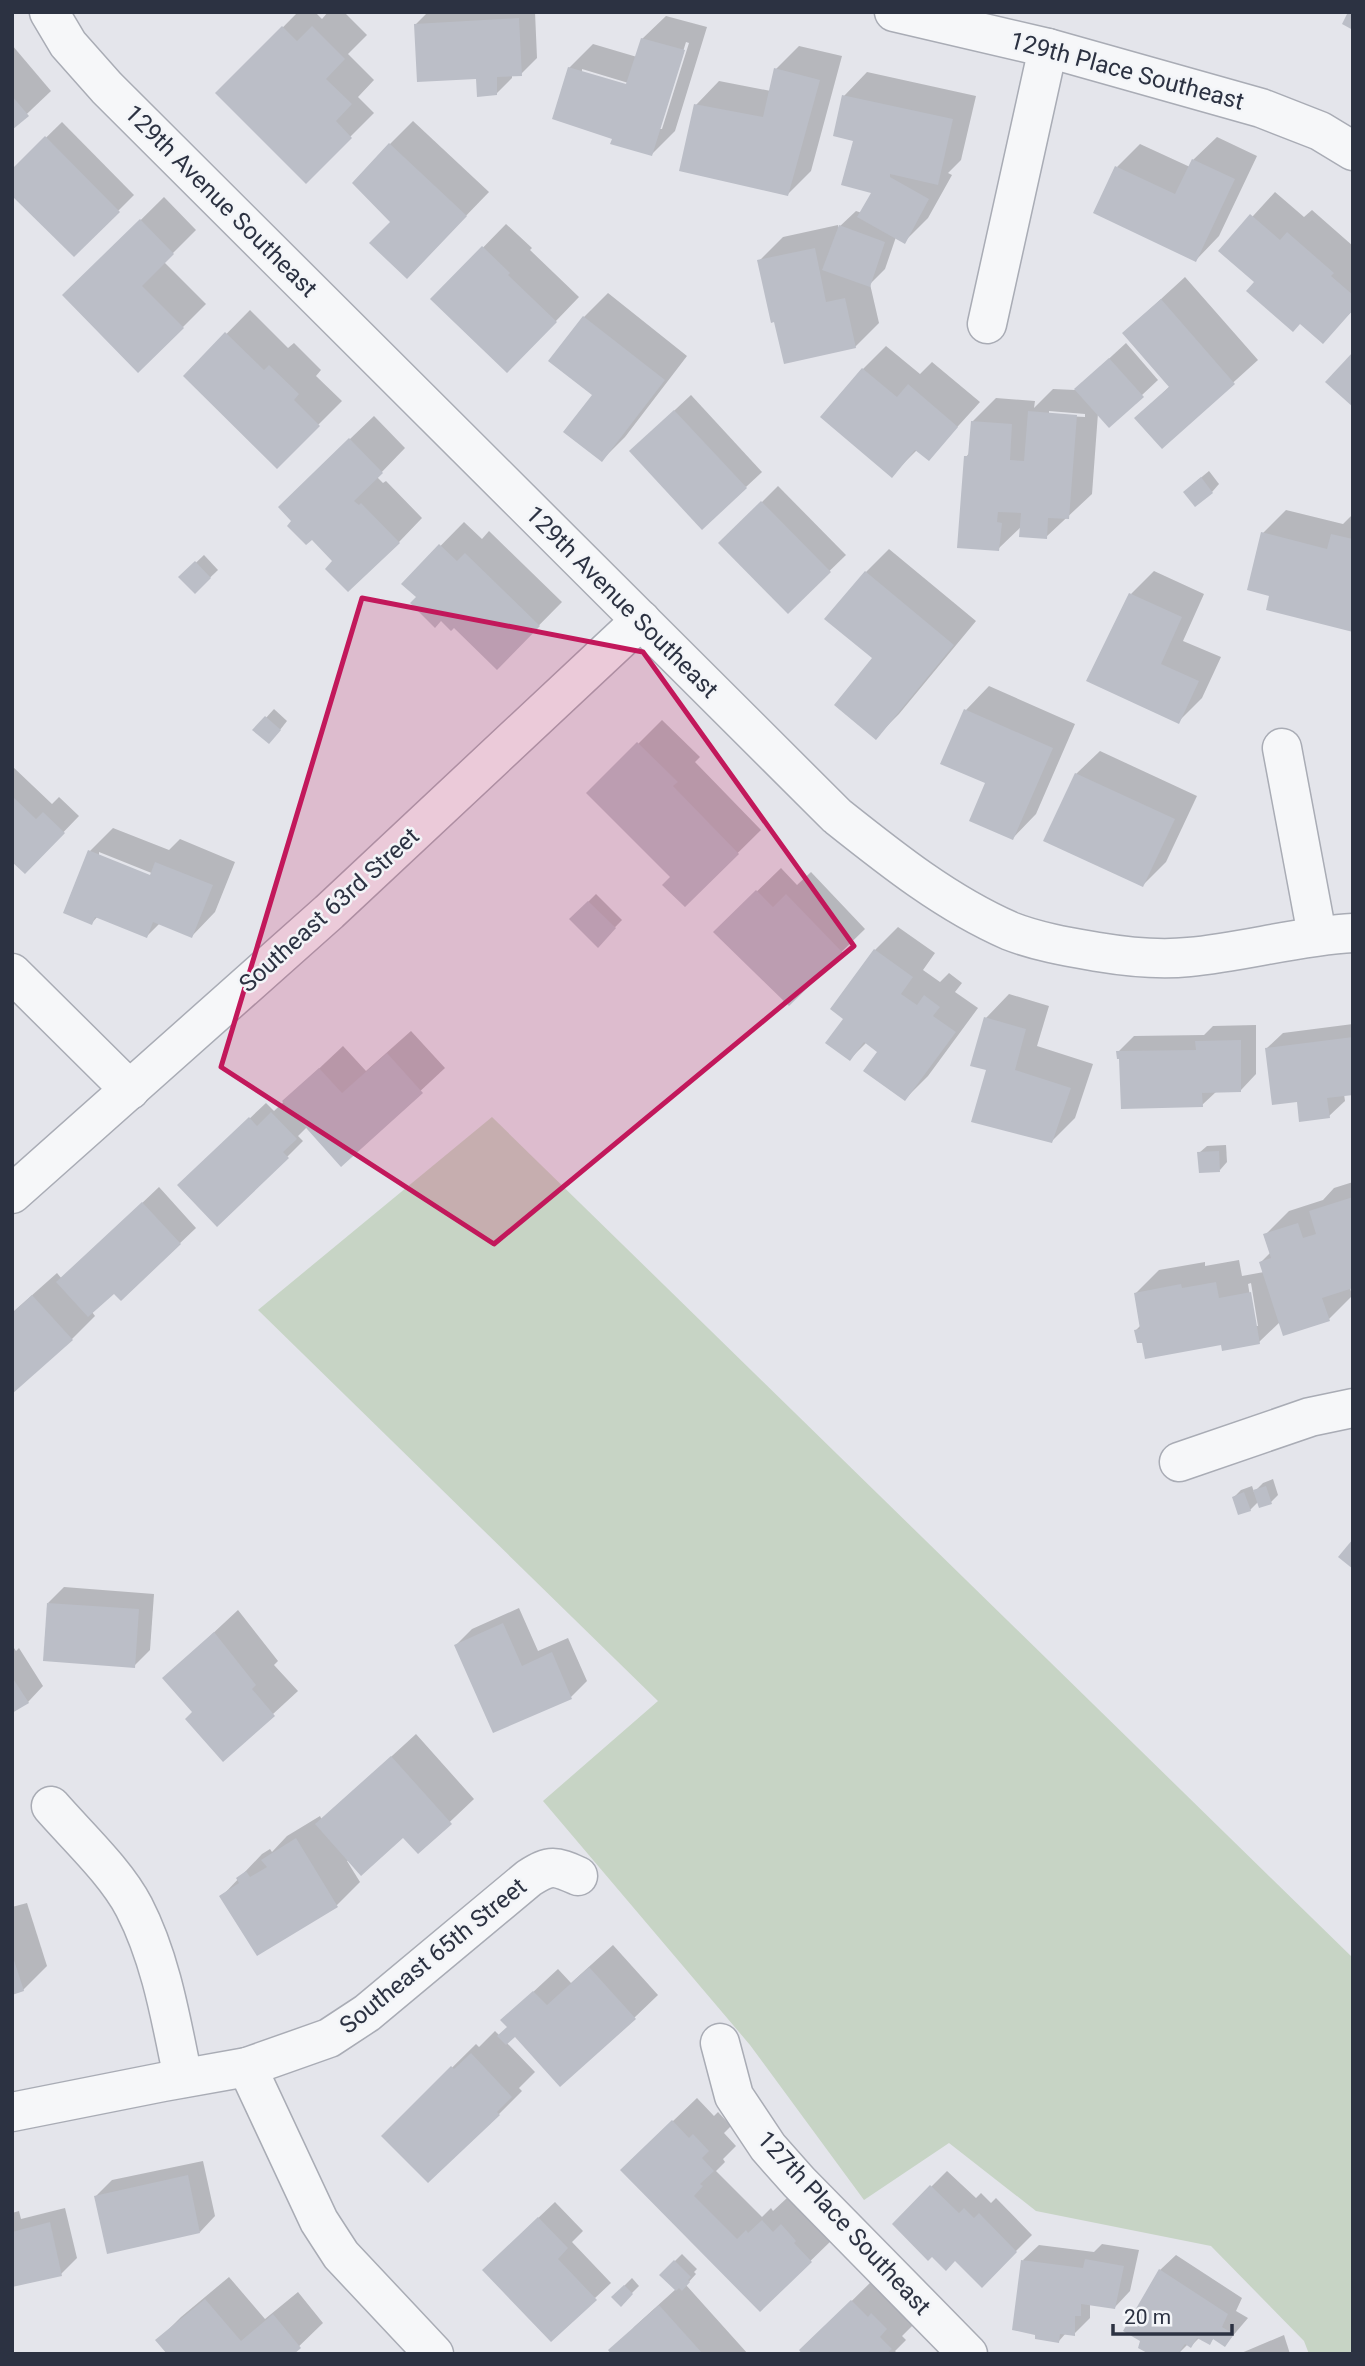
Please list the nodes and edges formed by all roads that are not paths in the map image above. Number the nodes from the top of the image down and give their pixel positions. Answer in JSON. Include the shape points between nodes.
{"nodes":[{"id":1,"x":49,"y":12,"type":"edge"},
{"id":2,"x":894,"y":12,"type":"edge"},
{"id":3,"x":1048,"y":48,"type":"junction"},
{"id":4,"x":1353,"y":151,"type":"edge"},
{"id":5,"x":987,"y":324,"type":"dead end"},
{"id":6,"x":641,"y":620,"type":"junction"},
{"id":7,"x":1282,"y":748,"type":"dead end"},
{"id":8,"x":1335,"y":934,"type":"edge"},
{"id":9,"x":12,"y":973,"type":"edge"},
{"id":10,"x":130,"y":1090,"type":"junction"},
{"id":11,"x":12,"y":1194,"type":"edge"},
{"id":12,"x":1353,"y":1408,"type":"edge"},
{"id":13,"x":1179,"y":1462,"type":"dead end"},
{"id":14,"x":51,"y":1806,"type":"dead end"},
{"id":15,"x":578,"y":1876,"type":"dead end"},
{"id":16,"x":720,"y":2043,"type":"dead end"},
{"id":17,"x":247,"y":2067,"type":"junction"},
{"id":18,"x":183,"y":2078,"type":"junction"},
{"id":19,"x":12,"y":2112,"type":"edge"},
{"id":20,"x":434,"y":2354,"type":"edge"},
{"id":21,"x":968,"y":2354,"type":"edge"}],
"edges":[{"from":1,"to":6,"type":"street","name":"129th Avenue Southeast","via":[[68,44],[107,88]]},
{"from":2,"to":3,"type":"street","name":"129th Place Southeast"},
{"from":3,"to":4,"type":"street","name":"129th Place Southeast","via":[[1261,108],[1320,131]]},
{"from":3,"to":5,"type":"street"},
{"from":6,"to":8,"type":"street","name":"129th Avenue Southeast","via":[[837,816],[895,863],[962,907],[1012,932],[1126,956],[1188,957]]},
{"from":6,"to":10,"type":"street","name":"Southeast 63rd Street","via":[[329,912]]},
{"from":7,"to":8,"type":"street","name":"129th Avenue Southeast"},
{"from":9,"to":10,"type":"street"},
{"from":10,"to":11,"type":"street","name":"Southeast 63rd Street"},
{"from":12,"to":13,"type":"street","via":[[1310,1417]]},
{"from":14,"to":18,"type":"street","via":[[133,1905],[164,1989]]},
{"from":15,"to":17,"type":"street","name":"Southeast 65th Street","via":[[557,1867],[544,1868],[367,2013],[329,2038]]},
{"from":16,"to":21,"type":"street","name":"127th Place Southeast","via":[[734,2096],[768,2147]]},
{"from":17,"to":18,"type":"street"},
{"from":17,"to":20,"type":"street","via":[[318,2221],[341,2255]]},
{"from":18,"to":19,"type":"street"}]}
